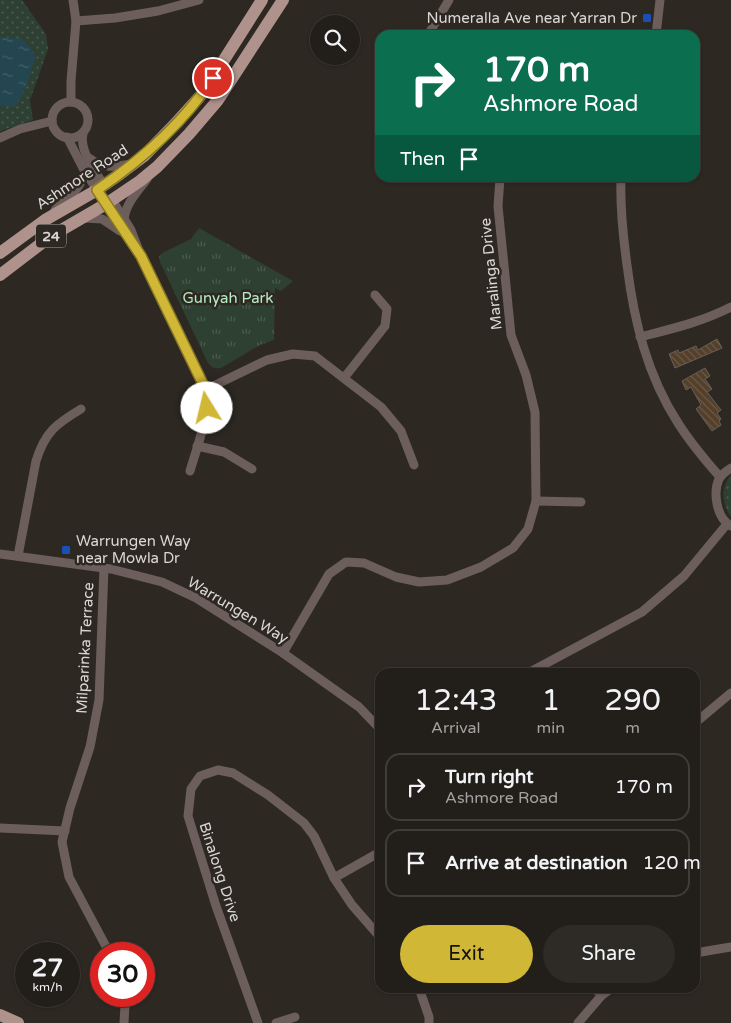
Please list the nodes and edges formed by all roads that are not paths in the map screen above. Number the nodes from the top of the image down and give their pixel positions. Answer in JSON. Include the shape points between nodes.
{"nodes":[{"id":1,"x":73,"y":0,"type":"edge"},
{"id":2,"x":199,"y":0,"type":"edge"},
{"id":3,"x":262,"y":0,"type":"edge"},
{"id":4,"x":283,"y":0,"type":"edge"},
{"id":5,"x":449,"y":0,"type":"edge"},
{"id":6,"x":660,"y":0,"type":"edge"},
{"id":7,"x":76,"y":21,"type":"junction"},
{"id":8,"x":431,"y":30,"type":"edge"},
{"id":9,"x":657,"y":30,"type":"edge"},
{"id":10,"x":71,"y":102,"type":"junction"},
{"id":11,"x":52,"y":121,"type":"junction"},
{"id":12,"x":83,"y":133,"type":"junction"},
{"id":13,"x":0,"y":138,"type":"edge"},
{"id":14,"x":66,"y":138,"type":"junction"},
{"id":15,"x":87,"y":156,"type":"junction"},
{"id":16,"x":134,"y":163,"type":"junction"},
{"id":17,"x":157,"y":167,"type":"junction"},
{"id":18,"x":85,"y":171,"type":"junction"},
{"id":19,"x":500,"y":182,"type":"edge"},
{"id":20,"x":621,"y":182,"type":"edge"},
{"id":21,"x":100,"y":188,"type":"junction"},
{"id":22,"x":109,"y":202,"type":"junction"},
{"id":23,"x":48,"y":218,"type":"junction"},
{"id":24,"x":81,"y":218,"type":"junction"},
{"id":25,"x":124,"y":219,"type":"junction"},
{"id":26,"x":131,"y":241,"type":"junction"},
{"id":27,"x":0,"y":253,"type":"edge"},
{"id":28,"x":141,"y":256,"type":"junction"},
{"id":29,"x":0,"y":275,"type":"edge"},
{"id":30,"x":375,"y":295,"type":"dead end"},
{"id":31,"x":731,"y":307,"type":"edge"},
{"id":32,"x":640,"y":337,"type":"junction"},
{"id":33,"x":344,"y":378,"type":"junction"},
{"id":34,"x":206,"y":390,"type":"junction"},
{"id":35,"x":81,"y":410,"type":"dead end"},
{"id":36,"x":197,"y":446,"type":"junction"},
{"id":37,"x":414,"y":465,"type":"dead end"},
{"id":38,"x":731,"y":468,"type":"edge"},
{"id":39,"x":252,"y":469,"type":"dead end"},
{"id":40,"x":190,"y":471,"type":"dead end"},
{"id":41,"x":720,"y":477,"type":"junction"},
{"id":42,"x":536,"y":501,"type":"junction"},
{"id":43,"x":581,"y":502,"type":"dead end"},
{"id":44,"x":729,"y":525,"type":"edge"},
{"id":45,"x":0,"y":554,"type":"edge"},
{"id":46,"x":18,"y":556,"type":"junction"},
{"id":47,"x":104,"y":568,"type":"junction"},
{"id":48,"x":283,"y":653,"type":"junction"},
{"id":49,"x":537,"y":668,"type":"edge"},
{"id":50,"x":731,"y":693,"type":"edge"},
{"id":51,"x":700,"y":719,"type":"edge"},
{"id":52,"x":375,"y":723,"type":"edge"},
{"id":53,"x":0,"y":828,"type":"edge"},
{"id":54,"x":65,"y":830,"type":"junction"},
{"id":55,"x":375,"y":855,"type":"edge"},
{"id":56,"x":334,"y":878,"type":"junction"},
{"id":57,"x":375,"y":931,"type":"edge"},
{"id":58,"x":104,"y":942,"type":"edge"},
{"id":59,"x":731,"y":948,"type":"edge"},
{"id":60,"x":700,"y":952,"type":"edge"},
{"id":61,"x":421,"y":993,"type":"edge"},
{"id":62,"x":600,"y":993,"type":"edge"},
{"id":63,"x":605,"y":993,"type":"edge"},
{"id":64,"x":602,"y":995,"type":"junction"},
{"id":65,"x":125,"y":1007,"type":"edge"},
{"id":66,"x":0,"y":1014,"type":"edge"},
{"id":67,"x":295,"y":1017,"type":"dead end"},
{"id":68,"x":18,"y":1023,"type":"edge"},
{"id":69,"x":124,"y":1023,"type":"edge"},
{"id":70,"x":258,"y":1023,"type":"edge"},
{"id":71,"x":276,"y":1023,"type":"edge"},
{"id":72,"x":429,"y":1023,"type":"edge"},
{"id":73,"x":578,"y":1023,"type":"edge"}],
"edges":[{"from":1,"to":7,"type":"street"},
{"from":2,"to":7,"type":"street","via":[[158,11]]},
{"from":3,"to":16,"type":"main road","name":"Ashmore Road","number":"24","via":[[203,92]]},
{"from":4,"to":17,"type":"main road","number":"24","via":[[218,100]]},
{"from":5,"to":8,"type":"street"},
{"from":6,"to":9,"type":"street"},
{"from":7,"to":10,"type":"street"},
{"from":10,"to":11,"type":"street","via":[[57,107]]},
{"from":10,"to":12,"type":"street","via":[[87,112],[88,122]]},
{"from":11,"to":13,"type":"street"},
{"from":11,"to":14,"type":"street","via":[[58,133]]},
{"from":12,"to":14,"type":"street"},
{"from":12,"to":15,"type":"street"},
{"from":14,"to":18,"type":"street"},
{"from":15,"to":16,"type":"street","via":[[107,167]]},
{"from":15,"to":21,"type":"street"},
{"from":16,"to":21,"type":"main road","name":"Ashmore Road","number":"24"},
{"from":17,"to":22,"type":"main road","number":"24"},
{"from":17,"to":25,"type":"street","via":[[129,203]]},
{"from":18,"to":21,"type":"street"},
{"from":18,"to":23,"type":"street","via":[[79,186]]},
{"from":19,"to":42,"type":"street","name":"Maralinga Drive","via":[[498,206],[511,335],[535,412]]},
{"from":20,"to":32,"type":"street","via":[[630,292]]},
{"from":21,"to":22,"type":"main road"},
{"from":21,"to":23,"type":"main road","name":"Ashmore Road","number":"24"},
{"from":22,"to":24,"type":"main road","number":"24"},
{"from":22,"to":25,"type":"street"},
{"from":22,"to":26,"type":"street"},
{"from":23,"to":27,"type":"main road","name":"Ashmore Road","number":"24"},
{"from":24,"to":26,"type":"street","via":[[102,218]]},
{"from":24,"to":29,"type":"main road","number":"24","via":[[51,236]]},
{"from":25,"to":28,"type":"street"},
{"from":26,"to":28,"type":"street"},
{"from":28,"to":34,"type":"street"},
{"from":30,"to":33,"type":"street","via":[[387,309],[385,326]]},
{"from":31,"to":32,"type":"street","via":[[693,323]]},
{"from":32,"to":41,"type":"street","via":[[670,411]]},
{"from":33,"to":34,"type":"street","via":[[314,356],[293,354],[267,360]]},
{"from":33,"to":37,"type":"street","via":[[381,407],[401,431]]},
{"from":34,"to":36,"type":"street","via":[[207,408]]},
{"from":35,"to":46,"type":"street","via":[[56,426],[41,446]]},
{"from":36,"to":39,"type":"street","via":[[224,452]]},
{"from":36,"to":40,"type":"street"},
{"from":38,"to":41,"type":"street"},
{"from":41,"to":44,"type":"street","via":[[716,486],[718,506]]},
{"from":42,"to":43,"type":"street"},
{"from":42,"to":48,"type":"street","name":"Maralinga Drive","via":[[528,529],[513,548],[482,567],[447,580],[419,582],[396,577],[364,563],[346,562],[329,574]]},
{"from":44,"to":49,"type":"street","via":[[684,576],[642,612]]},
{"from":45,"to":46,"type":"street","name":"Warrungen Way"},
{"from":46,"to":47,"type":"street","name":"Warrungen Way"},
{"from":47,"to":48,"type":"street","name":"Warrungen Way","via":[[162,582],[196,598]]},
{"from":47,"to":54,"type":"street","name":"Milparinka Terrace","via":[[99,700],[90,747]]},
{"from":48,"to":52,"type":"street","name":"Warrungen Way","via":[[359,707]]},
{"from":50,"to":51,"type":"street"},
{"from":53,"to":54,"type":"street"},
{"from":54,"to":58,"type":"street","name":"Milparinka Terrace","via":[[62,842],[69,876]]},
{"from":55,"to":56,"type":"street"},
{"from":56,"to":57,"type":"street","name":"Binalong Drive","via":[[352,906]]},
{"from":56,"to":70,"type":"street","name":"Binalong Drive","via":[[314,836],[304,824],[233,772],[218,770],[200,776],[191,789],[188,816]]},
{"from":59,"to":60,"type":"street"},
{"from":61,"to":72,"type":"street"},
{"from":62,"to":64,"type":"street"},
{"from":63,"to":64,"type":"street"},
{"from":64,"to":73,"type":"street"},
{"from":65,"to":69,"type":"street"},
{"from":66,"to":68,"type":"main road"},
{"from":67,"to":71,"type":"street"}]}
